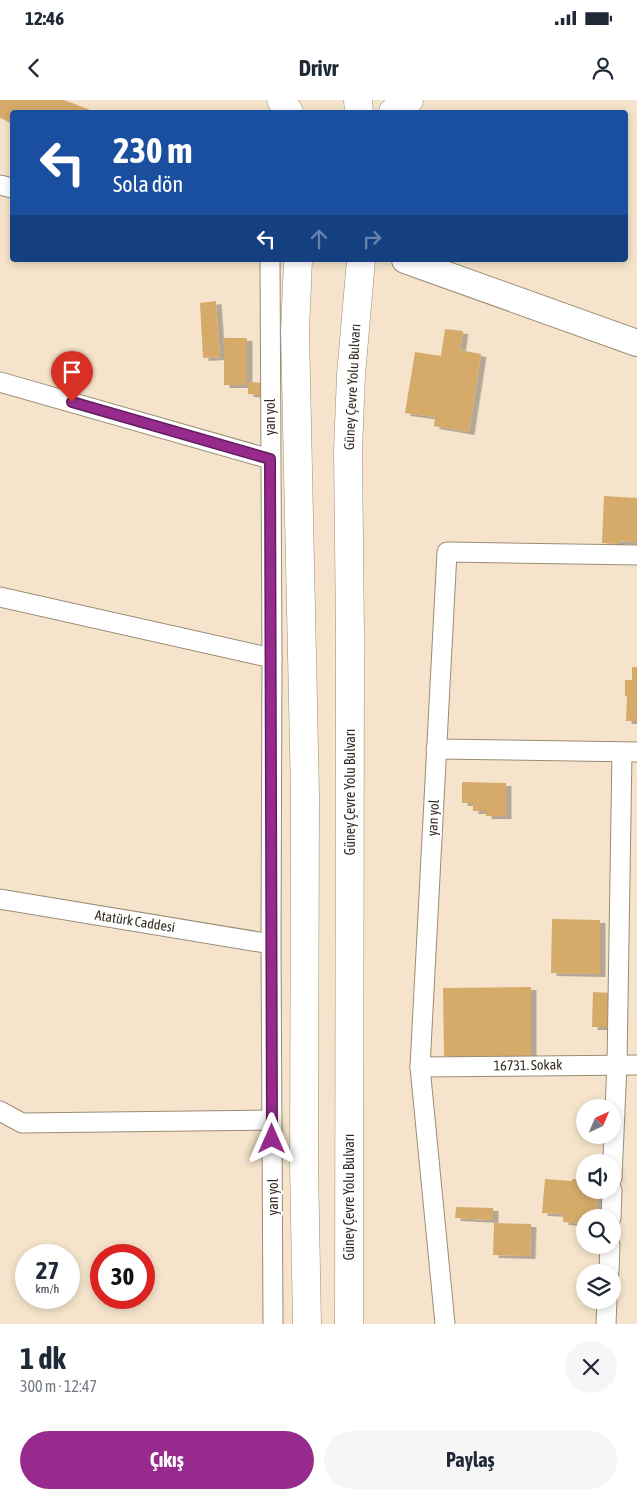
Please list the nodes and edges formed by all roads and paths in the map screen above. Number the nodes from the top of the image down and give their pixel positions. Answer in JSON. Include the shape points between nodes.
{"nodes":[{"id":1,"x":409,"y":100,"type":"edge"},
{"id":2,"x":396,"y":110,"type":"edge"},
{"id":3,"x":270,"y":262,"type":"edge"},
{"id":4,"x":298,"y":262,"type":"edge"},
{"id":5,"x":361,"y":262,"type":"edge"},
{"id":6,"x":411,"y":262,"type":"edge"},
{"id":7,"x":637,"y":343,"type":"edge"},
{"id":8,"x":0,"y":382,"type":"edge"},
{"id":9,"x":270,"y":459,"type":"junction"},
{"id":10,"x":637,"y":555,"type":"edge"},
{"id":11,"x":0,"y":597,"type":"edge"},
{"id":12,"x":272,"y":658,"type":"junction"},
{"id":13,"x":436,"y":749,"type":"junction"},
{"id":14,"x":630,"y":752,"type":"edge"},
{"id":15,"x":0,"y":899,"type":"edge"},
{"id":16,"x":271,"y":944,"type":"junction"},
{"id":17,"x":617,"y":1064,"type":"junction"},
{"id":18,"x":637,"y":1065,"type":"edge"},
{"id":19,"x":420,"y":1067,"type":"junction"},
{"id":20,"x":0,"y":1111,"type":"edge"},
{"id":21,"x":272,"y":1120,"type":"junction"},
{"id":22,"x":613,"y":1154,"type":"edge"},
{"id":23,"x":607,"y":1309,"type":"edge"},
{"id":24,"x":273,"y":1324,"type":"edge"},
{"id":25,"x":307,"y":1324,"type":"edge"},
{"id":26,"x":349,"y":1324,"type":"edge"},
{"id":27,"x":445,"y":1324,"type":"edge"},
{"id":28,"x":606,"y":1324,"type":"edge"}],
"edges":[{"from":1,"to":2,"type":"highway"},
{"from":3,"to":9,"type":"street","name":"yan yol"},
{"from":4,"to":25,"type":"highway","via":[[295,331],[305,795]]},
{"from":5,"to":26,"type":"highway","name":"Güney Çevre Yolu Bulvarı","via":[[348,450]]},
{"from":6,"to":7,"type":"main road"},
{"from":8,"to":9,"type":"street"},
{"from":9,"to":12,"type":"street","name":"yan yol"},
{"from":10,"to":13,"type":"street","name":"yan yol","via":[[448,552]]},
{"from":11,"to":12,"type":"street"},
{"from":12,"to":16,"type":"street","name":"yan yol"},
{"from":13,"to":14,"type":"street"},
{"from":13,"to":19,"type":"street","name":"yan yol"},
{"from":14,"to":17,"type":"street"},
{"from":15,"to":16,"type":"street","name":"Atatürk Caddesi"},
{"from":16,"to":21,"type":"street","name":"yan yol"},
{"from":17,"to":18,"type":"street","name":"16731. Sokak"},
{"from":17,"to":19,"type":"street","name":"16731. Sokak"},
{"from":17,"to":22,"type":"street"},
{"from":19,"to":27,"type":"street","name":"yan yol"},
{"from":20,"to":21,"type":"street","via":[[22,1123]]},
{"from":21,"to":24,"type":"street","name":"yan yol"},
{"from":23,"to":28,"type":"street"}]}
